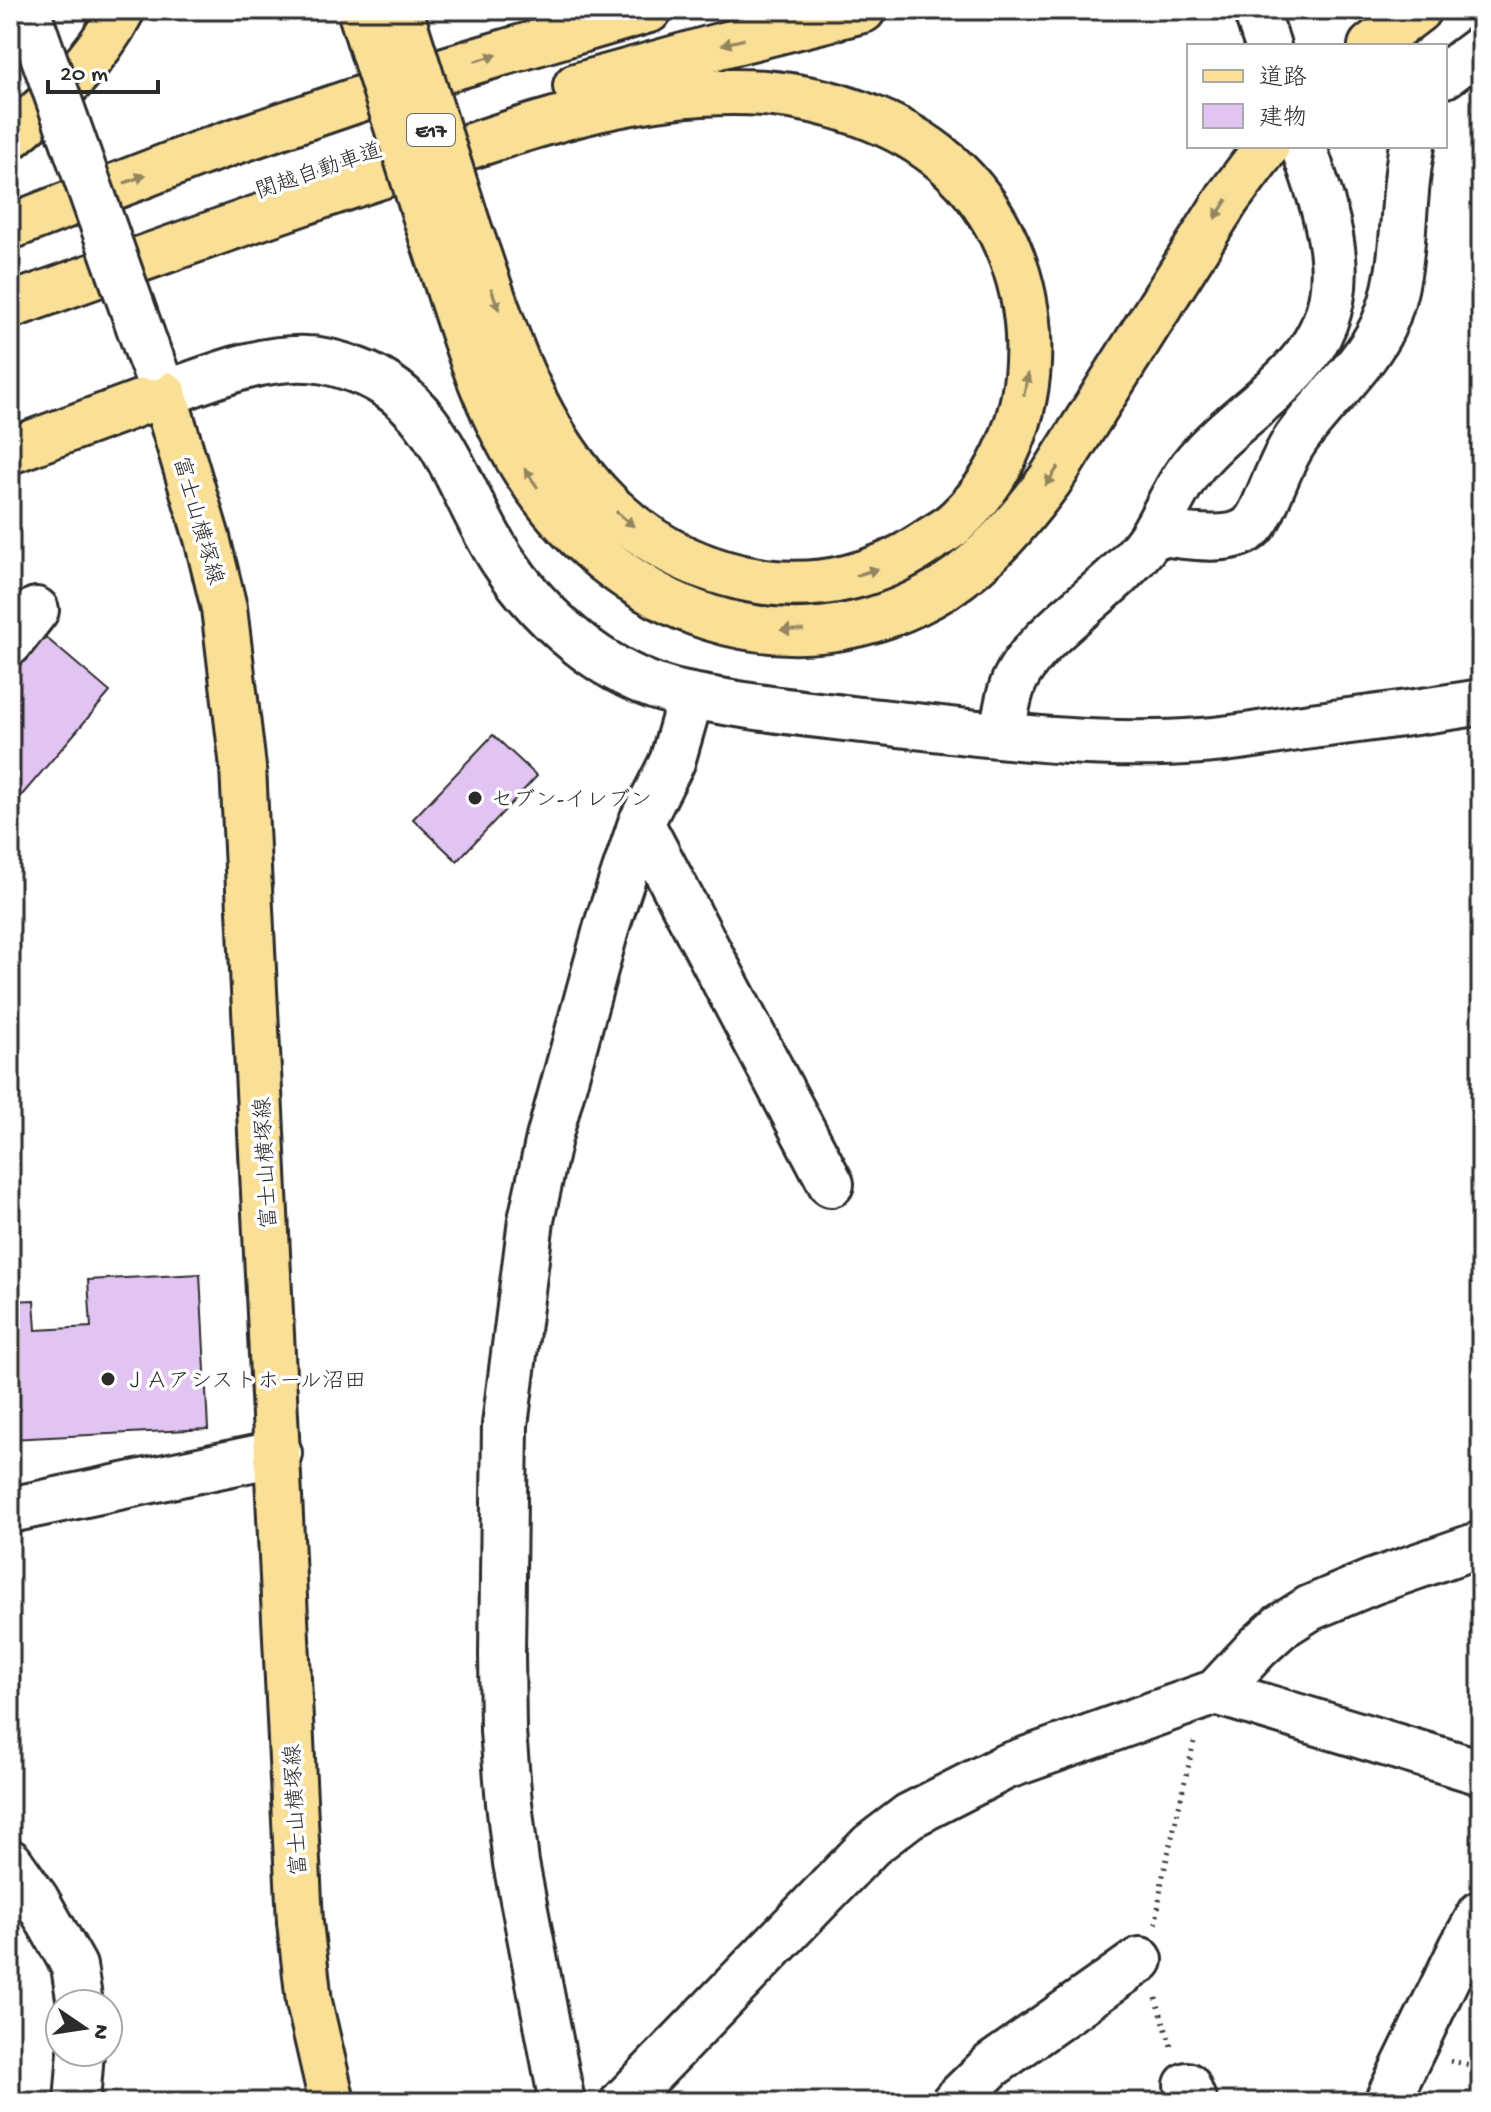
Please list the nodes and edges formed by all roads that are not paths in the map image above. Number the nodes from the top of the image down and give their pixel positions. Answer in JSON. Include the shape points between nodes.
{"nodes":[{"id":1,"x":27,"y":10,"type":"edge"},
{"id":2,"x":122,"y":10,"type":"edge"},
{"id":3,"x":649,"y":10,"type":"edge"},
{"id":4,"x":863,"y":10,"type":"edge"},
{"id":5,"x":1256,"y":10,"type":"edge"},
{"id":6,"x":1418,"y":10,"type":"edge"},
{"id":7,"x":374,"y":11,"type":"edge"},
{"id":8,"x":1267,"y":44,"type":"edge"},
{"id":9,"x":1374,"y":44,"type":"edge"},
{"id":10,"x":1481,"y":48,"type":"edge"},
{"id":11,"x":1447,"y":74,"type":"edge"},
{"id":12,"x":10,"y":137,"type":"edge"},
{"id":13,"x":1266,"y":148,"type":"edge"},
{"id":14,"x":1304,"y":148,"type":"edge"},
{"id":15,"x":1412,"y":148,"type":"edge"},
{"id":16,"x":10,"y":227,"type":"edge"},
{"id":17,"x":450,"y":232,"type":"junction"},
{"id":18,"x":10,"y":285,"type":"edge"},
{"id":19,"x":10,"y":306,"type":"edge"},
{"id":20,"x":157,"y":376,"type":"junction"},
{"id":21,"x":10,"y":451,"type":"edge"},
{"id":22,"x":1154,"y":532,"type":"junction"},
{"id":23,"x":691,"y":696,"type":"junction"},
{"id":24,"x":1481,"y":702,"type":"edge"},
{"id":25,"x":1002,"y":735,"type":"junction"},
{"id":26,"x":641,"y":823,"type":"junction"},
{"id":27,"x":831,"y":1184,"type":"dead end"},
{"id":28,"x":279,"y":1453,"type":"junction"},
{"id":29,"x":10,"y":1510,"type":"edge"},
{"id":30,"x":1481,"y":1544,"type":"edge"},
{"id":31,"x":1209,"y":1695,"type":"junction"},
{"id":32,"x":1481,"y":1772,"type":"edge"},
{"id":33,"x":10,"y":1862,"type":"edge"},
{"id":34,"x":23,"y":1908,"type":"edge"},
{"id":35,"x":1481,"y":1913,"type":"edge"},
{"id":36,"x":1150,"y":1964,"type":"road end"},
{"id":37,"x":77,"y":1988,"type":"edge"},
{"id":38,"x":80,"y":2068,"type":"edge"},
{"id":39,"x":77,"y":2102,"type":"edge"},
{"id":40,"x":332,"y":2102,"type":"edge"},
{"id":41,"x":562,"y":2102,"type":"edge"},
{"id":42,"x":623,"y":2102,"type":"edge"},
{"id":43,"x":954,"y":2102,"type":"edge"},
{"id":44,"x":1387,"y":2102,"type":"edge"}],
"edges":[{"from":1,"to":20,"type":"street","bridge":true},
{"from":2,"to":12,"type":"main road","via":[[85,66]]},
{"from":16,"to":3,"type":"main road","number":"E17","one_way":true,"via":[[230,143],[448,69]]},
{"from":4,"to":18,"type":"main road","name":"関越自動車道","number":"E17","one_way":true,"via":[[463,118],[213,205]]},
{"from":5,"to":8,"type":"street"},
{"from":6,"to":9,"type":"main road"},
{"from":7,"to":17,"type":"main road","bridge":true},
{"from":10,"to":11,"type":"street"},
{"from":13,"to":17,"type":"main road","one_way":true,"via":[[1019,522],[985,556],[902,610],[860,624],[816,630],[774,630],[701,616],[662,600],[587,546],[553,510],[523,467],[477,373]]},
{"from":14,"to":22,"type":"street","via":[[1334,255],[1334,285],[1323,330],[1295,369],[1203,453],[1184,476]]},
{"from":15,"to":22,"type":"street","via":[[1391,306],[1362,358],[1294,442],[1260,515],[1236,535]]},
{"from":17,"to":19,"type":"main road","one_way":true,"via":[[578,472],[651,540],[689,563],[735,578],[823,583],[871,573],[910,553],[950,526],[980,494],[1004,456],[1021,412],[1029,370],[1022,281],[1004,237],[979,197],[947,163],[908,136],[815,100],[763,93],[647,98],[491,139]]},
{"from":20,"to":21,"type":"main road"},
{"from":20,"to":23,"type":"street","via":[[310,359],[369,375],[413,406],[428,425],[502,560],[558,625],[615,668],[649,685]]},
{"from":20,"to":28,"type":"main road","name":"富士山横塚線","via":[[207,538],[236,694]]},
{"from":22,"to":25,"type":"street","via":[[1134,560],[1020,669]]},
{"from":23,"to":25,"type":"street"},
{"from":23,"to":26,"type":"street","via":[[672,762]]},
{"from":24,"to":25,"type":"street","via":[[1202,741],[1095,742]]},
{"from":26,"to":27,"type":"street"},
{"from":26,"to":41,"type":"street","via":[[549,1138],[531,1220],[505,1425],[502,1653],[509,1803]]},
{"from":28,"to":29,"type":"street"},
{"from":28,"to":40,"type":"main road","name":"富士山横塚線","via":[[300,1922],[309,2002]]},
{"from":30,"to":31,"type":"street","via":[[1310,1608],[1280,1627]]},
{"from":31,"to":32,"type":"street"},
{"from":31,"to":42,"type":"street","via":[[1005,1767],[909,1816],[871,1845]]},
{"from":33,"to":34,"type":"street"},
{"from":34,"to":37,"type":"street","via":[[74,1966]]},
{"from":35,"to":44,"type":"street"},
{"from":36,"to":43,"type":"street","via":[[992,2065]]},
{"from":38,"to":39,"type":"street"}]}
